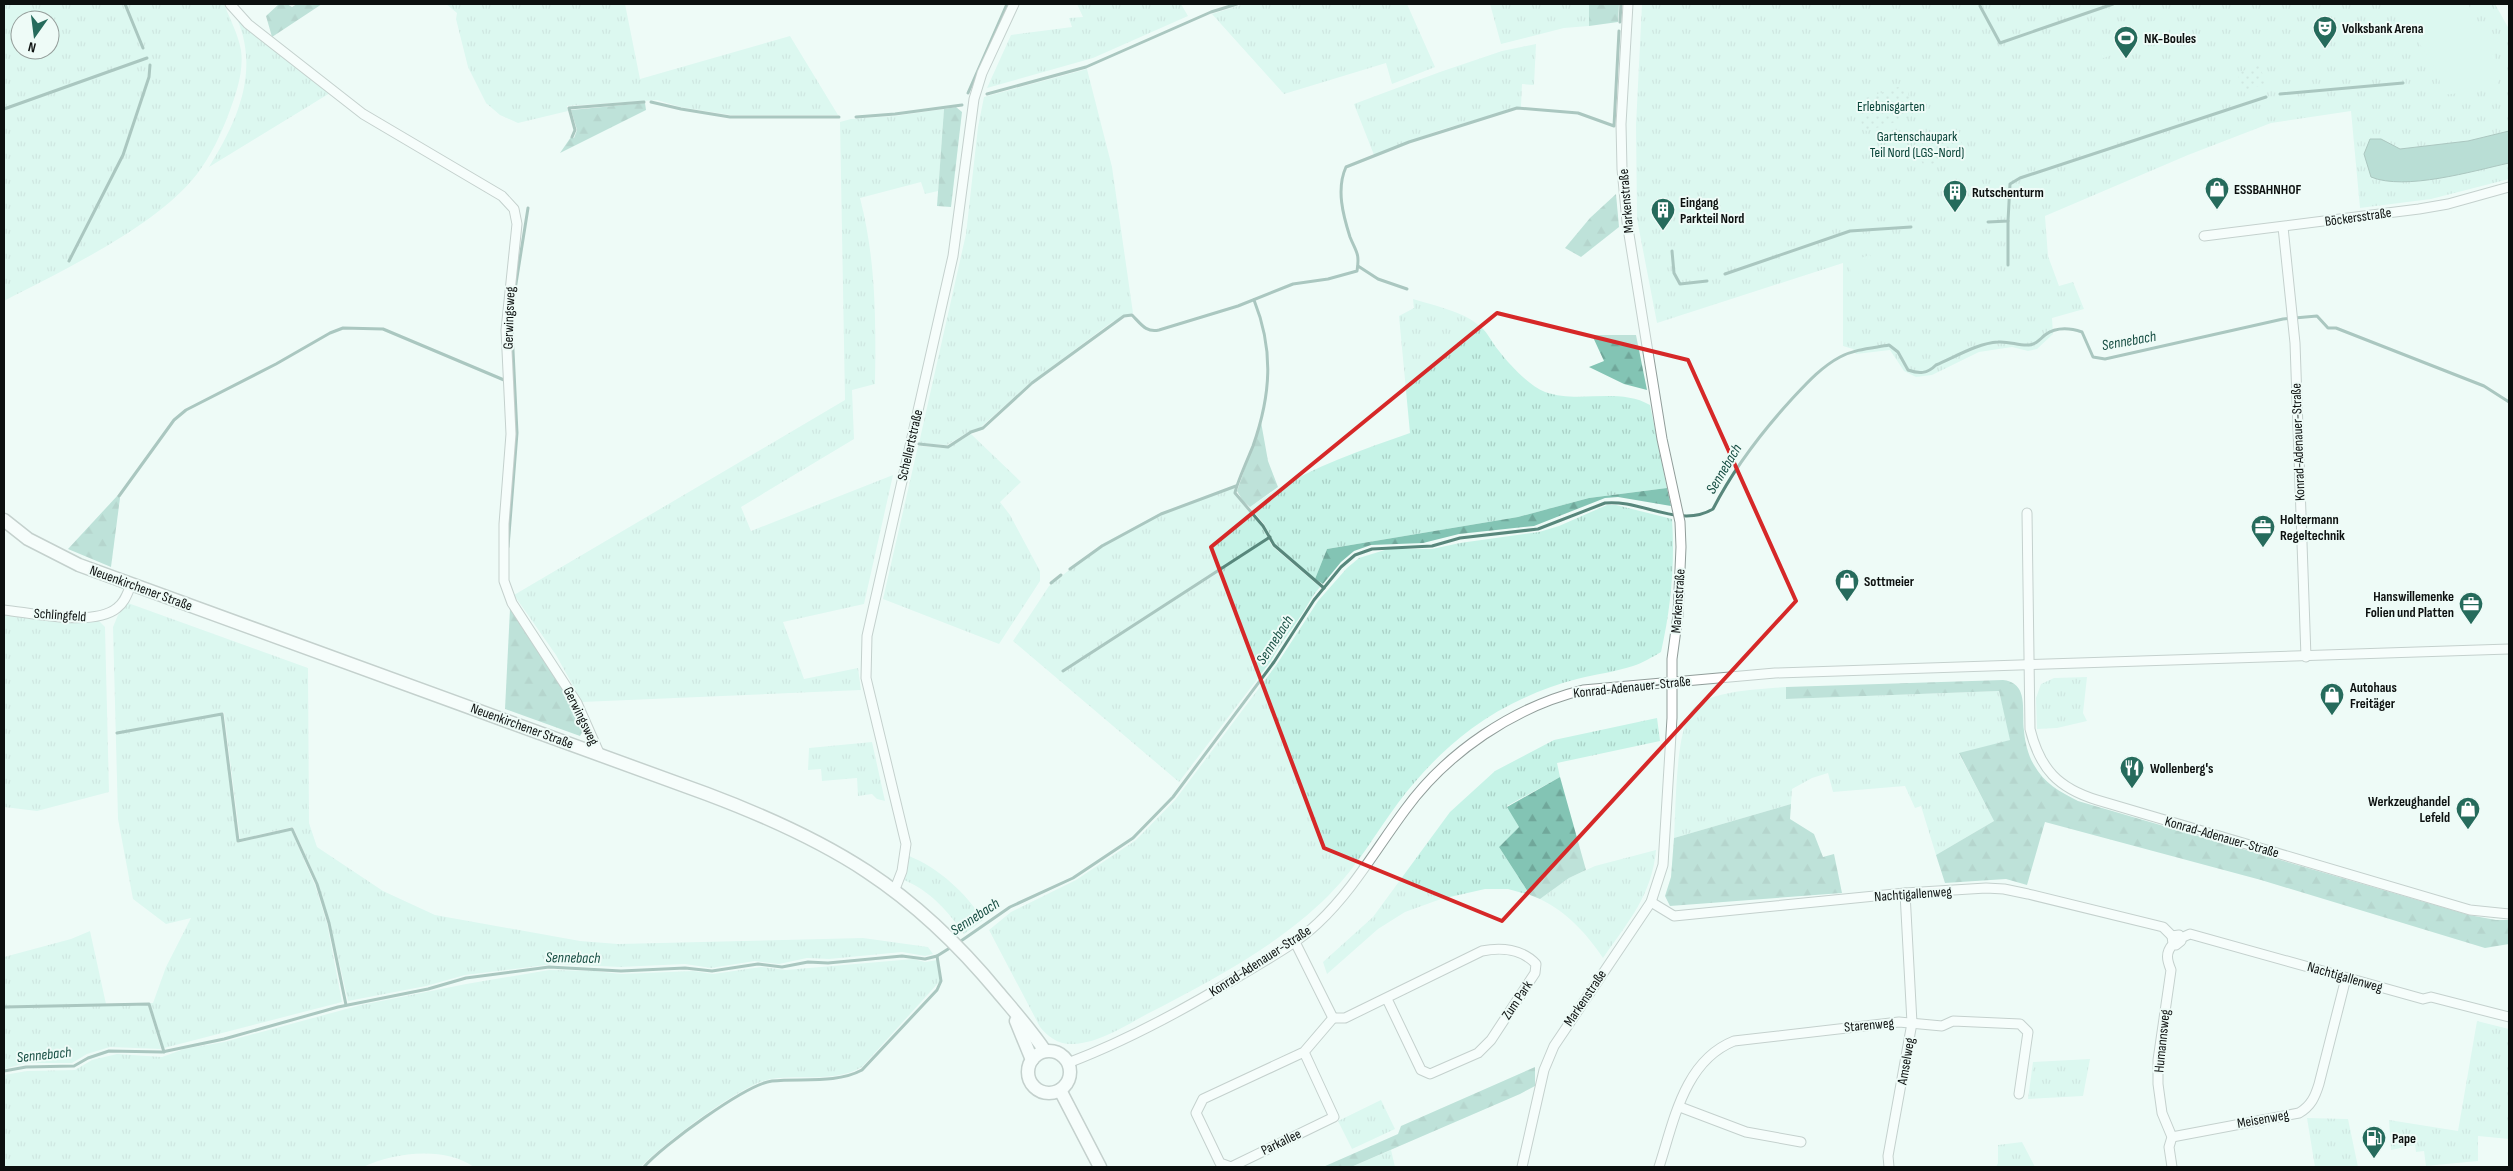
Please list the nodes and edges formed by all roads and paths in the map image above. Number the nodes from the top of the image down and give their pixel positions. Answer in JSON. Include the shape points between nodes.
{"nodes":[{"id":1,"x":230,"y":4,"type":"edge"},
{"id":2,"x":1014,"y":4,"type":"edge"},
{"id":3,"x":1628,"y":4,"type":"edge"},
{"id":4,"x":2509,"y":187,"type":"edge"},
{"id":5,"x":2283,"y":228,"type":"junction"},
{"id":6,"x":2204,"y":236,"type":"dead end"},
{"id":7,"x":2027,"y":512,"type":"dead end"},
{"id":8,"x":4,"y":520,"type":"edge"},
{"id":9,"x":130,"y":585,"type":"junction"},
{"id":10,"x":4,"y":610,"type":"edge"},
{"id":11,"x":2509,"y":650,"type":"edge"},
{"id":12,"x":2306,"y":657,"type":"junction"},
{"id":13,"x":2028,"y":666,"type":"junction"},
{"id":14,"x":1673,"y":680,"type":"junction"},
{"id":15,"x":600,"y":755,"type":"junction"},
{"id":16,"x":895,"y":889,"type":"junction"},
{"id":17,"x":1905,"y":893,"type":"junction"},
{"id":18,"x":1651,"y":902,"type":"junction"},
{"id":19,"x":2509,"y":914,"type":"edge"},
{"id":20,"x":2172,"y":940,"type":"junction"},
{"id":21,"x":1295,"y":942,"type":"junction"},
{"id":22,"x":2346,"y":978,"type":"junction"},
{"id":23,"x":1001,"y":996,"type":"junction"},
{"id":24,"x":1387,"y":999,"type":"junction"},
{"id":25,"x":2509,"y":1017,"type":"edge"},
{"id":26,"x":1333,"y":1018,"type":"junction"},
{"id":27,"x":1912,"y":1023,"type":"junction"},
{"id":28,"x":1045,"y":1052,"type":"junction"},
{"id":29,"x":1304,"y":1052,"type":"junction"},
{"id":30,"x":1032,"y":1060,"type":"junction"},
{"id":31,"x":1068,"y":1063,"type":"junction"},
{"id":32,"x":1060,"y":1090,"type":"junction"},
{"id":33,"x":2020,"y":1094,"type":"dead end"},
{"id":34,"x":1680,"y":1107,"type":"junction"},
{"id":35,"x":2172,"y":1136,"type":"junction"},
{"id":36,"x":1801,"y":1142,"type":"dead end"},
{"id":37,"x":1100,"y":1167,"type":"edge"},
{"id":38,"x":1522,"y":1167,"type":"edge"},
{"id":39,"x":1659,"y":1167,"type":"edge"},
{"id":40,"x":1889,"y":1167,"type":"edge"},
{"id":41,"x":2172,"y":1167,"type":"edge"}],
"edges":[{"from":1,"to":15,"type":"street","name":"Gerwingsweg","via":[[248,24],[363,114],[502,196],[514,209],[517,224],[506,330],[511,434],[504,524],[504,580],[512,603],[577,703]]},
{"from":2,"to":16,"type":"street","name":"Schellertstraße","via":[[982,73],[974,99],[953,256],[867,636],[866,678],[906,844],[902,871]]},
{"from":3,"to":14,"type":"street","name":"Markenstraße","via":[[1622,124],[1627,222],[1662,439],[1680,522],[1681,570]]},
{"from":4,"to":5,"type":"street","name":"Böckersstraße","via":[[2448,204]]},
{"from":5,"to":6,"type":"street","name":"Böckersstraße"},
{"from":5,"to":12,"type":"street","name":"Konrad-Adenauer-Straße","via":[[2294,343]]},
{"from":7,"to":13,"type":"street","name":"Konrad-Adenauer-Straße"},
{"from":8,"to":9,"type":"street","name":"Neuenkirchener Straße","via":[[56,555]]},
{"from":9,"to":10,"type":"street","name":"Schlingfeld","via":[[118,607],[97,617]]},
{"from":9,"to":15,"type":"street","name":"Neuenkirchener Straße"},
{"from":11,"to":12,"type":"street","name":"Konrad-Adenauer-Straße"},
{"from":12,"to":13,"type":"street","name":"Konrad-Adenauer-Straße"},
{"from":13,"to":14,"type":"street","name":"Konrad-Adenauer-Straße","via":[[1775,673]]},
{"from":13,"to":19,"type":"street","name":"Konrad-Adenauer-Straße","via":[[2030,730],[2035,750],[2056,780],[2080,795],[2470,910]]},
{"from":14,"to":18,"type":"street","name":"Markenstraße","via":[[1663,865]]},
{"from":14,"to":21,"type":"street","name":"Konrad-Adenauer-Straße","via":[[1560,695],[1494,728],[1454,758],[1430,782],[1406,808],[1356,882],[1317,924]]},
{"from":15,"to":16,"type":"street","name":"Neuenkirchener Straße","via":[[776,821],[829,847]]},
{"from":16,"to":23,"type":"street","name":"Neuenkirchener Straße","via":[[951,939]]},
{"from":17,"to":18,"type":"street","name":"Nachtigallenweg","via":[[1674,916]]},
{"from":17,"to":20,"type":"street","name":"Nachtigallenweg","via":[[2004,889],[2163,927]]},
{"from":17,"to":27,"type":"street","name":"Amselweg"},
{"from":18,"to":38,"type":"street","name":"Markenstraße","via":[[1554,1046],[1544,1070]]},
{"from":20,"to":22,"type":"street","name":"Nachtigallenweg","via":[[2179,935],[2181,938],[2190,934]]},
{"from":20,"to":35,"type":"street","name":"Humannsweg","via":[[2166,959],[2171,970],[2158,1060],[2162,1113]]},
{"from":21,"to":26,"type":"street"},
{"from":21,"to":31,"type":"street","name":"Konrad-Adenauer-Straße","via":[[1151,1026],[1113,1046]]},
{"from":22,"to":25,"type":"street","name":"Nachtigallenweg","via":[[2423,999],[2430,997]]},
{"from":22,"to":35,"type":"street","name":"Meisenweg","via":[[2316,1092],[2307,1108],[2299,1113]]},
{"from":23,"to":28,"type":"street","name":"Neuenkirchener Straße"},
{"from":23,"to":30,"type":"street","name":"Neuenkirchener Straße","via":[[1020,1029]]},
{"from":24,"to":24,"type":"street","name":"Zum Park","via":[[1421,1070],[1430,1074],[1478,1053],[1535,973],[1536,964],[1524,954],[1513,951],[1482,951]]},
{"from":24,"to":26,"type":"street","name":"Zum Park","via":[[1345,1018]]},
{"from":26,"to":29,"type":"street","name":"Parkallee"},
{"from":27,"to":33,"type":"street","name":"Starenweg","via":[[1942,1026],[1953,1021],[2020,1024],[2028,1032]]},
{"from":27,"to":34,"type":"street","name":"Starenweg","via":[[1834,1028],[1734,1041],[1704,1059],[1694,1073]]},
{"from":27,"to":40,"type":"street","name":"Amselweg","via":[[1888,1156]]},
{"from":28,"to":30,"type":"street"},
{"from":28,"to":31,"type":"street","via":[[1059,1053]]},
{"from":29,"to":29,"type":"street","name":"Parkallee","via":[[1203,1099],[1196,1112],[1220,1163],[1231,1167],[1334,1116]]},
{"from":30,"to":32,"type":"street","via":[[1028,1069],[1034,1086],[1041,1092]]},
{"from":31,"to":32,"type":"street","via":[[1070,1073]]},
{"from":32,"to":37,"type":"street"},
{"from":34,"to":36,"type":"street","via":[[1746,1132]]},
{"from":34,"to":39,"type":"street","name":"Starenweg"},
{"from":35,"to":41,"type":"street","name":"Humannsweg","via":[[2169,1152]]}]}
